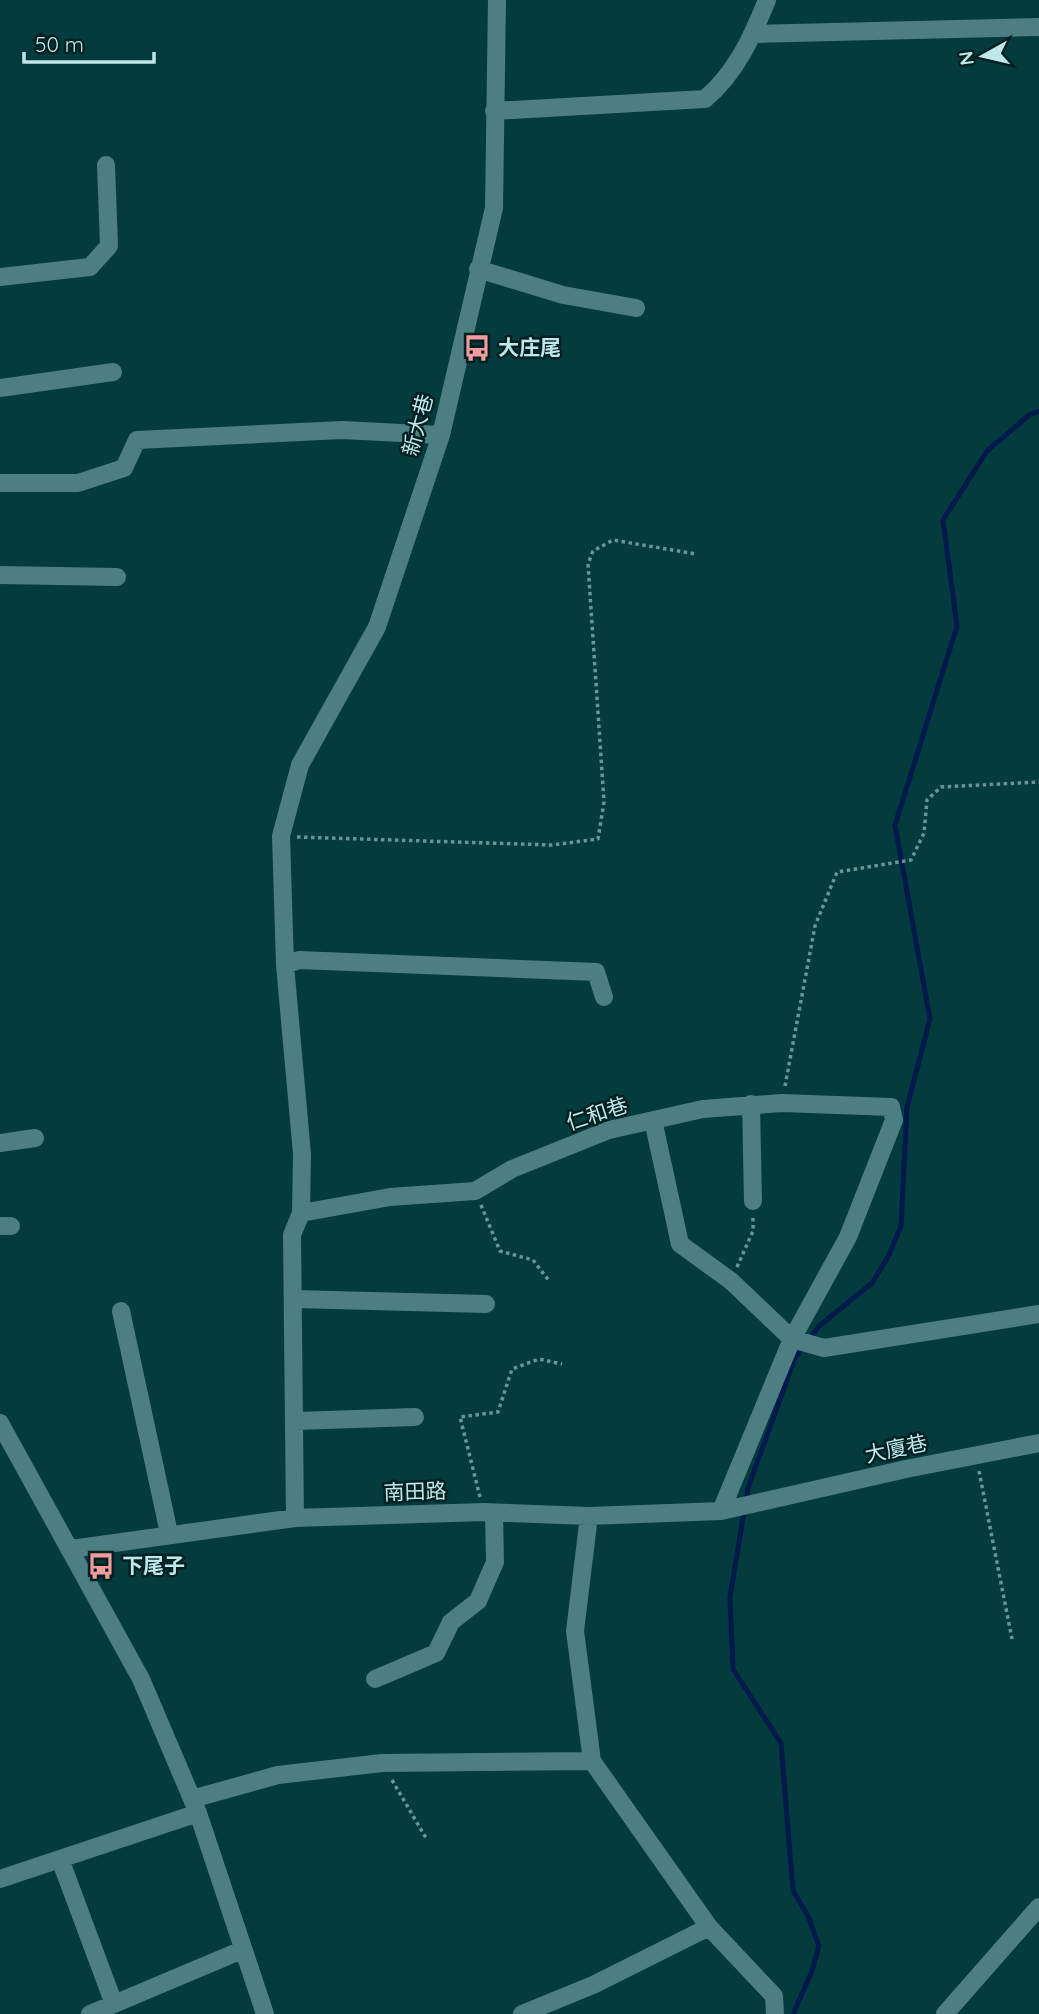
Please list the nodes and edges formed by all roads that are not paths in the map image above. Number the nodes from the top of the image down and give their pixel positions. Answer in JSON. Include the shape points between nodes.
{"nodes":[{"id":1,"x":497,"y":0,"type":"edge"},
{"id":2,"x":767,"y":0,"type":"edge"},
{"id":3,"x":1039,"y":27,"type":"edge"},
{"id":4,"x":753,"y":34,"type":"junction"},
{"id":5,"x":494,"y":111,"type":"junction"},
{"id":6,"x":106,"y":165,"type":"dead end"},
{"id":7,"x":478,"y":269,"type":"junction"},
{"id":8,"x":0,"y":277,"type":"edge"},
{"id":9,"x":636,"y":308,"type":"dead end"},
{"id":10,"x":113,"y":372,"type":"dead end"},
{"id":11,"x":0,"y":388,"type":"edge"},
{"id":12,"x":441,"y":435,"type":"junction"},
{"id":13,"x":0,"y":482,"type":"edge"},
{"id":14,"x":0,"y":575,"type":"edge"},
{"id":15,"x":117,"y":577,"type":"dead end"},
{"id":16,"x":285,"y":965,"type":"junction"},
{"id":17,"x":604,"y":998,"type":"dead end"},
{"id":18,"x":751,"y":1104,"type":"junction"},
{"id":19,"x":653,"y":1120,"type":"junction"},
{"id":20,"x":35,"y":1138,"type":"dead end"},
{"id":21,"x":0,"y":1143,"type":"edge"},
{"id":22,"x":753,"y":1201,"type":"road end"},
{"id":23,"x":301,"y":1213,"type":"junction"},
{"id":24,"x":294,"y":1299,"type":"junction"},
{"id":25,"x":486,"y":1304,"type":"dead end"},
{"id":26,"x":121,"y":1311,"type":"dead end"},
{"id":27,"x":1039,"y":1314,"type":"edge"},
{"id":28,"x":795,"y":1340,"type":"junction"},
{"id":29,"x":415,"y":1417,"type":"dead end"},
{"id":30,"x":296,"y":1421,"type":"junction"},
{"id":31,"x":0,"y":1423,"type":"edge"},
{"id":32,"x":1039,"y":1443,"type":"edge"},
{"id":33,"x":762,"y":1503,"type":"joint"},
{"id":34,"x":730,"y":1509,"type":"junction"},
{"id":35,"x":489,"y":1513,"type":"junction"},
{"id":36,"x":589,"y":1516,"type":"junction"},
{"id":37,"x":295,"y":1518,"type":"junction"},
{"id":38,"x":169,"y":1533,"type":"junction"},
{"id":39,"x":71,"y":1549,"type":"junction"},
{"id":40,"x":375,"y":1679,"type":"dead end"},
{"id":41,"x":592,"y":1761,"type":"junction"},
{"id":42,"x":195,"y":1806,"type":"junction"},
{"id":43,"x":60,"y":1860,"type":"junction"},
{"id":44,"x":0,"y":1879,"type":"edge"},
{"id":45,"x":1039,"y":1907,"type":"edge"},
{"id":46,"x":709,"y":1927,"type":"junction"},
{"id":47,"x":242,"y":1950,"type":"junction"},
{"id":48,"x":114,"y":2004,"type":"junction"},
{"id":49,"x":90,"y":2014,"type":"edge"},
{"id":50,"x":265,"y":2014,"type":"edge"},
{"id":51,"x":522,"y":2014,"type":"edge"},
{"id":52,"x":775,"y":2014,"type":"edge"},
{"id":53,"x":945,"y":2014,"type":"edge"}],
"edges":[{"from":1,"to":5,"type":"street","name":"新大巷"},
{"from":2,"to":4,"type":"street"},
{"from":3,"to":4,"type":"street"},
{"from":4,"to":5,"type":"street","via":[[723,84],[705,99]]},
{"from":5,"to":7,"type":"street","name":"新大巷","via":[[494,208]]},
{"from":6,"to":8,"type":"street","via":[[109,246],[90,267]]},
{"from":7,"to":9,"type":"street","via":[[564,295]]},
{"from":7,"to":12,"type":"street","name":"新大巷"},
{"from":10,"to":11,"type":"street"},
{"from":12,"to":13,"type":"street","via":[[342,430],[137,440],[124,468],[78,483]]},
{"from":12,"to":16,"type":"street","name":"新大巷","via":[[377,627],[300,765],[281,836]]},
{"from":14,"to":15,"type":"street"},
{"from":16,"to":17,"type":"street","via":[[299,960],[596,972]]},
{"from":16,"to":23,"type":"street","via":[[302,1154]]},
{"from":18,"to":19,"type":"street"},
{"from":18,"to":22,"type":"street"},
{"from":18,"to":28,"type":"street","via":[[891,1107],[894,1120],[848,1237]]},
{"from":19,"to":23,"type":"street","name":"仁和巷","via":[[597,1135],[512,1169],[475,1191],[390,1197]]},
{"from":19,"to":28,"type":"street","name":"仁和巷","via":[[680,1244],[731,1281]]},
{"from":20,"to":21,"type":"street"},
{"from":23,"to":24,"type":"street","via":[[292,1236]]},
{"from":24,"to":25,"type":"street"},
{"from":24,"to":30,"type":"street"},
{"from":26,"to":38,"type":"street"},
{"from":27,"to":28,"type":"street","via":[[824,1348]]},
{"from":28,"to":34,"type":"street"},
{"from":29,"to":30,"type":"street"},
{"from":30,"to":37,"type":"street"},
{"from":31,"to":39,"type":"street"},
{"from":32,"to":33,"type":"street","name":"大廈巷"},
{"from":33,"to":34,"type":"street","name":"南田路"},
{"from":34,"to":36,"type":"street","name":"南田路"},
{"from":35,"to":36,"type":"street","name":"南田路"},
{"from":35,"to":37,"type":"street","name":"南田路"},
{"from":35,"to":40,"type":"street","via":[[495,1562],[478,1601],[451,1622],[436,1653]]},
{"from":36,"to":41,"type":"street","via":[[575,1631]]},
{"from":37,"to":38,"type":"street","name":"南田路"},
{"from":38,"to":39,"type":"street","name":"南田路"},
{"from":39,"to":42,"type":"street","via":[[141,1679]]},
{"from":41,"to":42,"type":"street","via":[[382,1763],[278,1775]]},
{"from":41,"to":46,"type":"street"},
{"from":42,"to":43,"type":"street"},
{"from":42,"to":47,"type":"street"},
{"from":43,"to":44,"type":"street"},
{"from":43,"to":48,"type":"street"},
{"from":45,"to":53,"type":"street"},
{"from":46,"to":51,"type":"street","via":[[593,1985]]},
{"from":46,"to":52,"type":"street","via":[[774,1996]]},
{"from":47,"to":48,"type":"street"},
{"from":47,"to":50,"type":"street"},
{"from":48,"to":49,"type":"street"}]}
